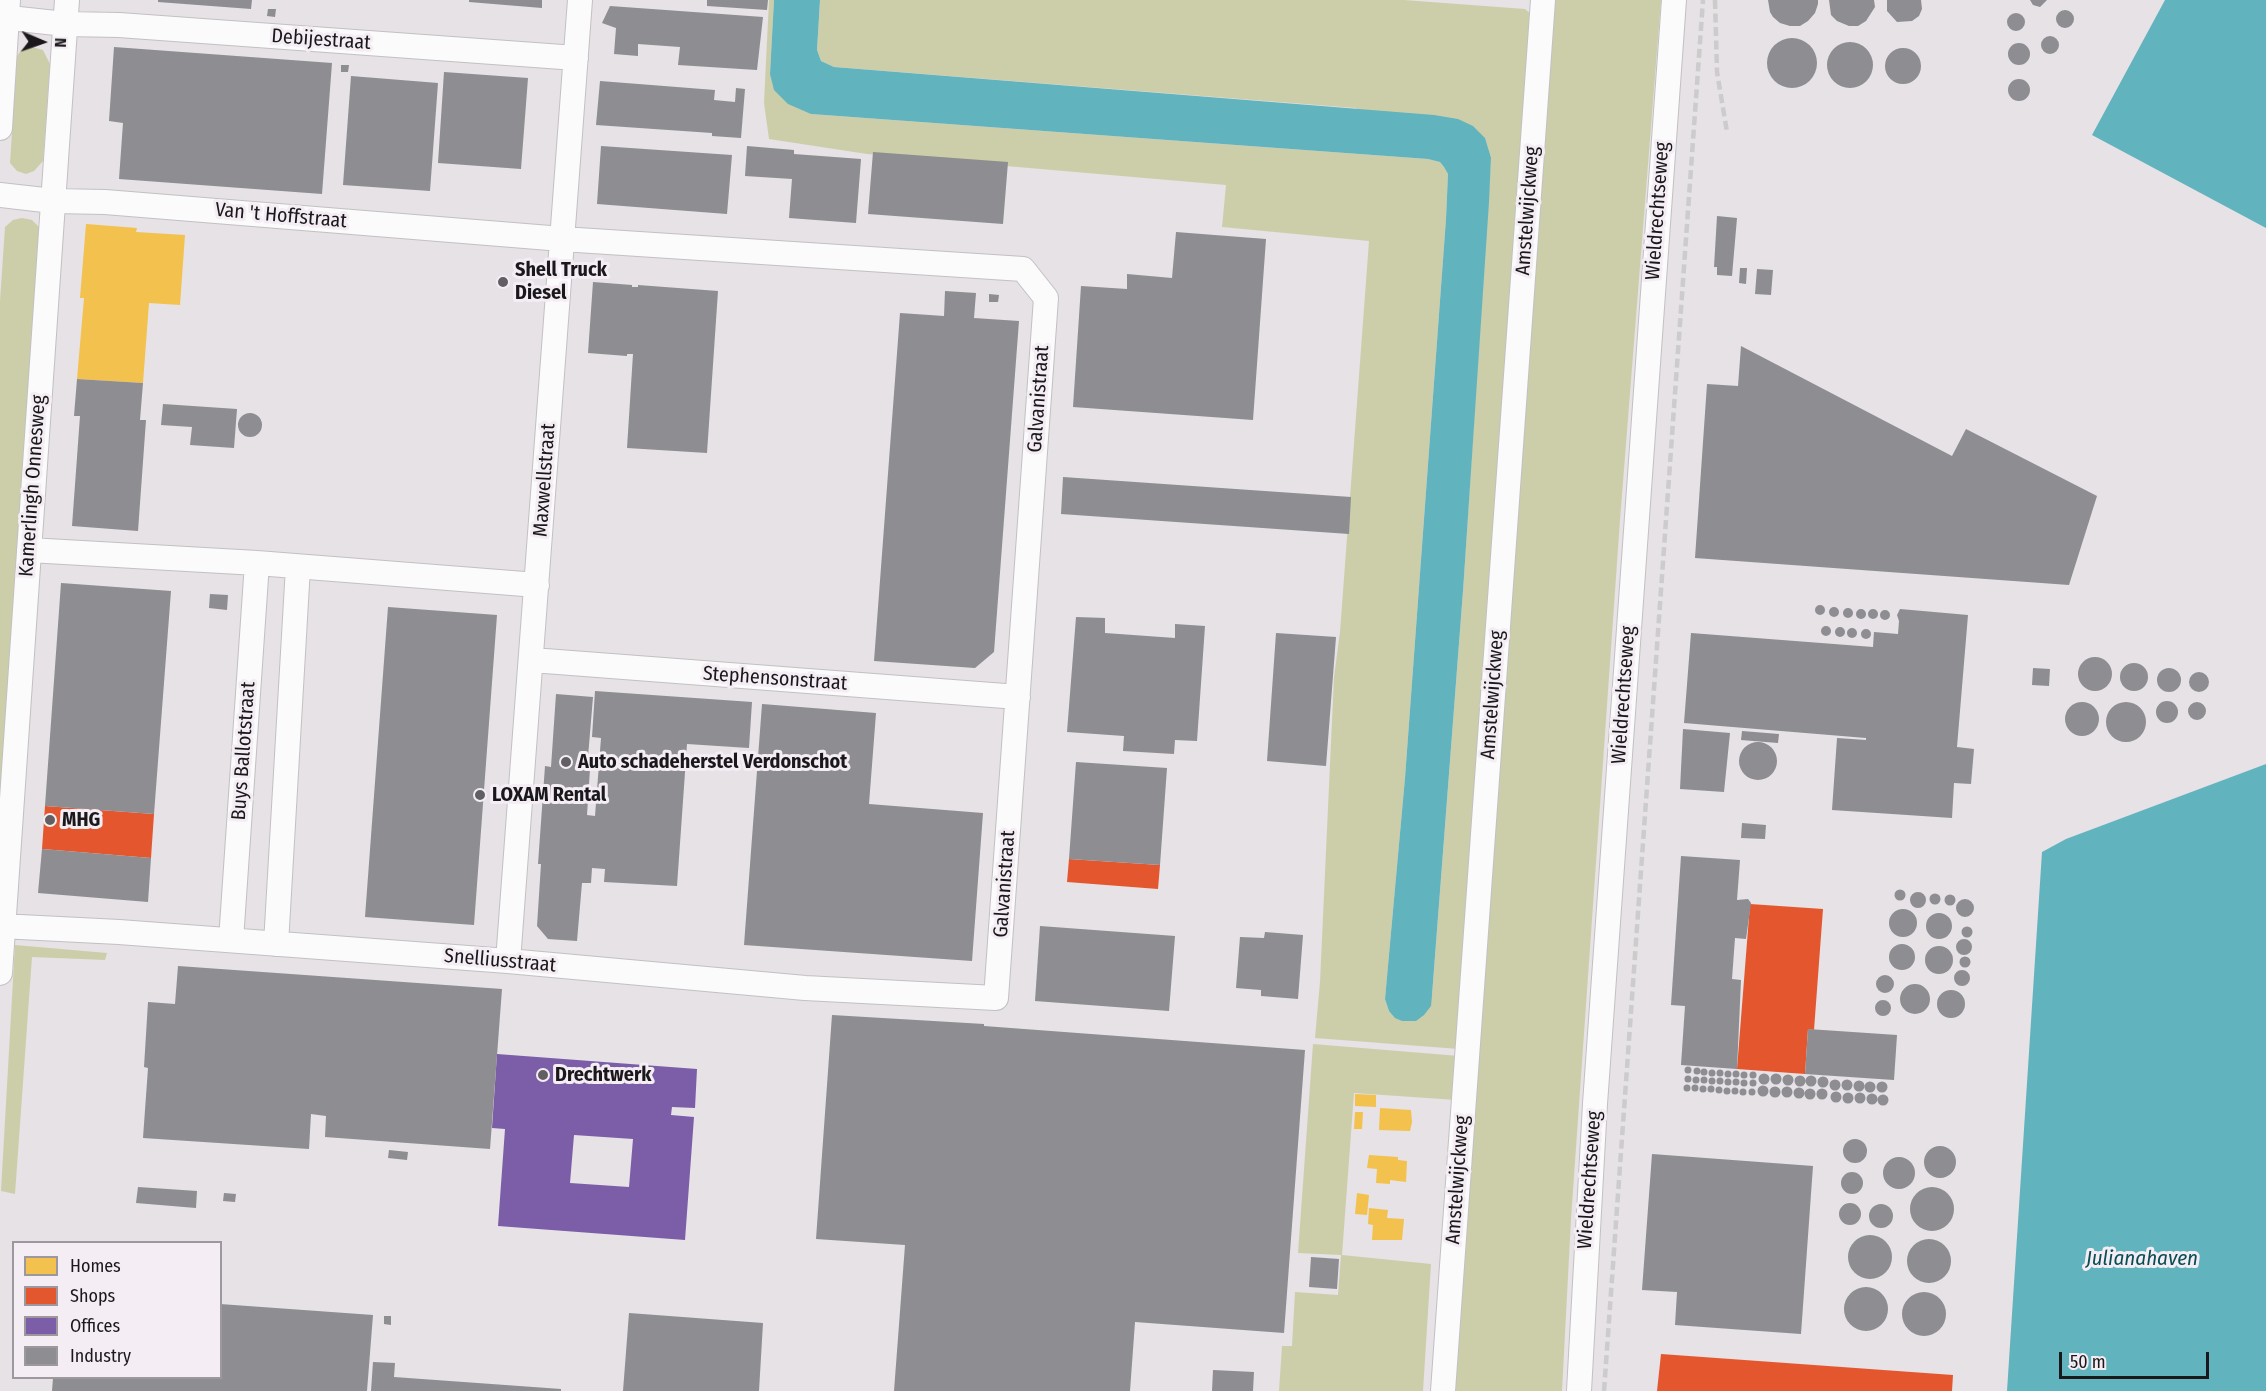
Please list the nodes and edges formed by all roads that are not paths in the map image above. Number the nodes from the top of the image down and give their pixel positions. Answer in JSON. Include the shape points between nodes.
{"nodes":[{"id":1,"x":67,"y":0,"type":"edge"},
{"id":2,"x":580,"y":0,"type":"edge"},
{"id":3,"x":1543,"y":0,"type":"edge"},
{"id":4,"x":1674,"y":0,"type":"edge"},
{"id":5,"x":5,"y":12,"type":"edge"},
{"id":6,"x":66,"y":24,"type":"junction"},
{"id":7,"x":576,"y":58,"type":"junction"},
{"id":8,"x":0,"y":128,"type":"edge"},
{"id":9,"x":0,"y":195,"type":"edge"},
{"id":10,"x":53,"y":201,"type":"junction"},
{"id":11,"x":562,"y":239,"type":"junction"},
{"id":12,"x":29,"y":550,"type":"junction"},
{"id":13,"x":257,"y":563,"type":"junction"},
{"id":14,"x":298,"y":567,"type":"junction"},
{"id":15,"x":537,"y":585,"type":"junction"},
{"id":16,"x":532,"y":660,"type":"junction"},
{"id":17,"x":1018,"y":697,"type":"junction"},
{"id":18,"x":2,"y":926,"type":"edge"},
{"id":19,"x":231,"y":940,"type":"junction"},
{"id":20,"x":276,"y":944,"type":"junction"},
{"id":21,"x":508,"y":961,"type":"junction"},
{"id":22,"x":0,"y":973,"type":"edge"},
{"id":23,"x":996,"y":998,"type":"joint"},
{"id":24,"x":1443,"y":1391,"type":"edge"},
{"id":25,"x":1579,"y":1391,"type":"edge"}],
"edges":[{"from":1,"to":6,"type":"street","name":"Kamerlingh Onnesweg"},
{"from":2,"to":7,"type":"street","name":"Maxwellstraat"},
{"from":3,"to":24,"type":"street","name":"Amstelwijckweg"},
{"from":4,"to":25,"type":"street","name":"Wieldrechtseweg","via":[[1595,1104]]},
{"from":5,"to":6,"type":"street","name":"Debijestraat"},
{"from":5,"to":8,"type":"street"},
{"from":6,"to":7,"type":"street","name":"Debijestraat"},
{"from":6,"to":10,"type":"street","name":"Kamerlingh Onnesweg"},
{"from":7,"to":11,"type":"street","name":"Maxwellstraat"},
{"from":9,"to":10,"type":"street","name":"Van 't Hoffstraat"},
{"from":10,"to":11,"type":"street","name":"Van 't Hoffstraat"},
{"from":10,"to":12,"type":"street","name":"Kamerlingh Onnesweg"},
{"from":11,"to":15,"type":"street","name":"Maxwellstraat"},
{"from":11,"to":17,"type":"street","name":"Galvanistraat","via":[[1023,269],[1046,298]]},
{"from":12,"to":13,"type":"street"},
{"from":12,"to":18,"type":"street","name":"Kamerlingh Onnesweg"},
{"from":13,"to":14,"type":"street"},
{"from":13,"to":19,"type":"street","name":"Buys Ballotstraat"},
{"from":14,"to":15,"type":"street"},
{"from":14,"to":20,"type":"street"},
{"from":15,"to":16,"type":"street","name":"Maxwellstraat"},
{"from":16,"to":17,"type":"street","name":"Stephensonstraat"},
{"from":16,"to":21,"type":"street","name":"Maxwellstraat"},
{"from":17,"to":23,"type":"street","name":"Galvanistraat"},
{"from":18,"to":19,"type":"street","name":"Snelliusstraat"},
{"from":18,"to":22,"type":"street","name":"Kamerlingh Onnesweg"},
{"from":19,"to":20,"type":"street","name":"Snelliusstraat"},
{"from":20,"to":21,"type":"street","name":"Snelliusstraat"},
{"from":21,"to":23,"type":"street","name":"Snelliusstraat","via":[[805,988]]}]}
